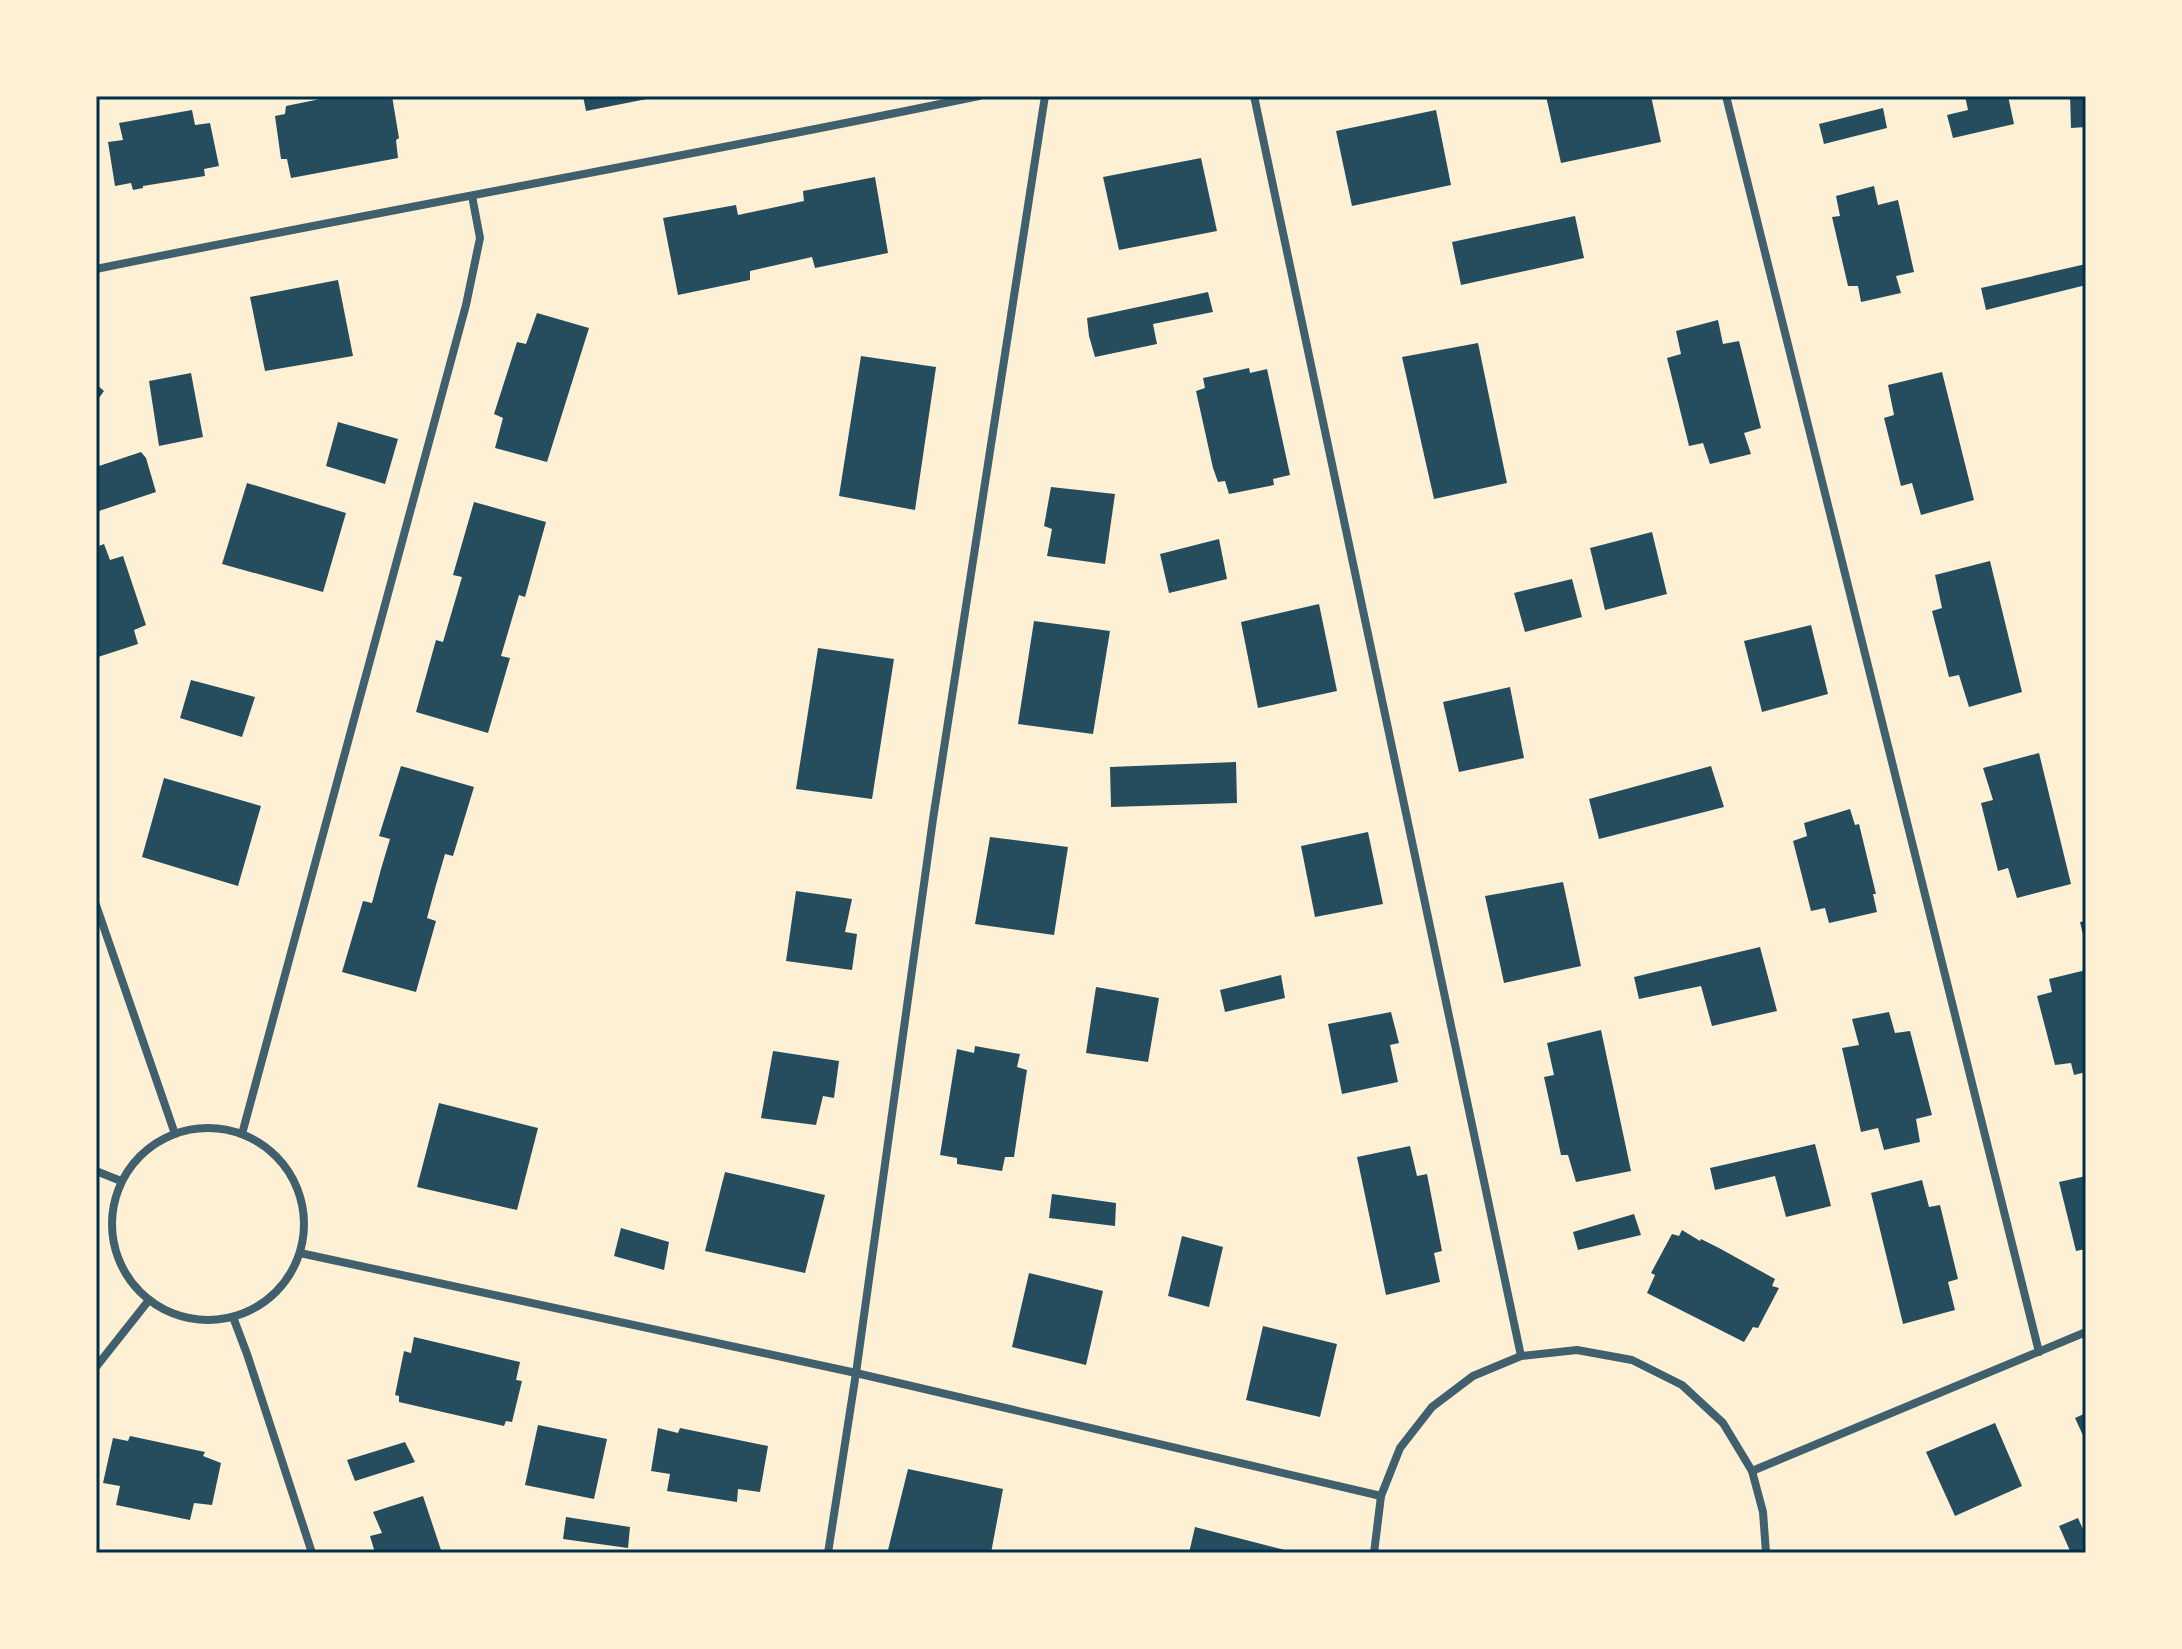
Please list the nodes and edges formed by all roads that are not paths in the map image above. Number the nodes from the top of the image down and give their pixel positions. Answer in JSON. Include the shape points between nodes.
{"nodes":[{"id":1,"x":979,"y":96,"type":"edge"},
{"id":2,"x":1045,"y":96,"type":"edge"},
{"id":3,"x":1254,"y":96,"type":"edge"},
{"id":4,"x":1726,"y":96,"type":"edge"},
{"id":5,"x":472,"y":196,"type":"junction"},
{"id":6,"x":96,"y":269,"type":"edge"},
{"id":7,"x":96,"y":905,"type":"edge"},
{"id":8,"x":175,"y":1134,"type":"junction"},
{"id":9,"x":242,"y":1134,"type":"junction"},
{"id":10,"x":96,"y":1171,"type":"edge"},
{"id":11,"x":121,"y":1181,"type":"junction"},
{"id":12,"x":300,"y":1253,"type":"junction"},
{"id":13,"x":149,"y":1300,"type":"junction"},
{"id":14,"x":233,"y":1317,"type":"junction"},
{"id":15,"x":2086,"y":1332,"type":"edge"},
{"id":16,"x":2039,"y":1352,"type":"junction"},
{"id":17,"x":1521,"y":1356,"type":"junction"},
{"id":18,"x":96,"y":1367,"type":"edge"},
{"id":19,"x":856,"y":1373,"type":"junction"},
{"id":20,"x":1752,"y":1471,"type":"junction"},
{"id":21,"x":1381,"y":1496,"type":"junction"},
{"id":22,"x":312,"y":1553,"type":"edge"},
{"id":23,"x":828,"y":1553,"type":"edge"},
{"id":24,"x":1374,"y":1553,"type":"edge"},
{"id":25,"x":1766,"y":1553,"type":"edge"}],
"edges":[{"from":1,"to":5,"type":"street"},
{"from":2,"to":19,"type":"street","via":[[936,803]]},
{"from":3,"to":17,"type":"street"},
{"from":4,"to":16,"type":"street"},
{"from":5,"to":6,"type":"street"},
{"from":5,"to":9,"type":"street","via":[[480,238],[466,305]]},
{"from":7,"to":8,"type":"street"},
{"from":8,"to":9,"type":"street","via":[[220,1128]]},
{"from":8,"to":11,"type":"street","via":[[153,1145]]},
{"from":9,"to":12,"type":"street","via":[[287,1169],[300,1196]]},
{"from":10,"to":11,"type":"street"},
{"from":11,"to":13,"type":"street","via":[[112,1233],[118,1259]]},
{"from":12,"to":14,"type":"street","via":[[285,1281],[262,1304]]},
{"from":12,"to":19,"type":"street"},
{"from":13,"to":14,"type":"street","via":[[174,1315],[203,1320]]},
{"from":13,"to":18,"type":"street"},
{"from":14,"to":22,"type":"street"},
{"from":15,"to":16,"type":"street"},
{"from":16,"to":20,"type":"street"},
{"from":17,"to":20,"type":"street","via":[[1577,1350],[1632,1360],[1692,1394],[1723,1423]]},
{"from":17,"to":21,"type":"street","via":[[1473,1376],[1432,1407],[1400,1448]]},
{"from":19,"to":21,"type":"street"},
{"from":19,"to":23,"type":"street"},
{"from":20,"to":25,"type":"street"},
{"from":21,"to":24,"type":"street"}]}
